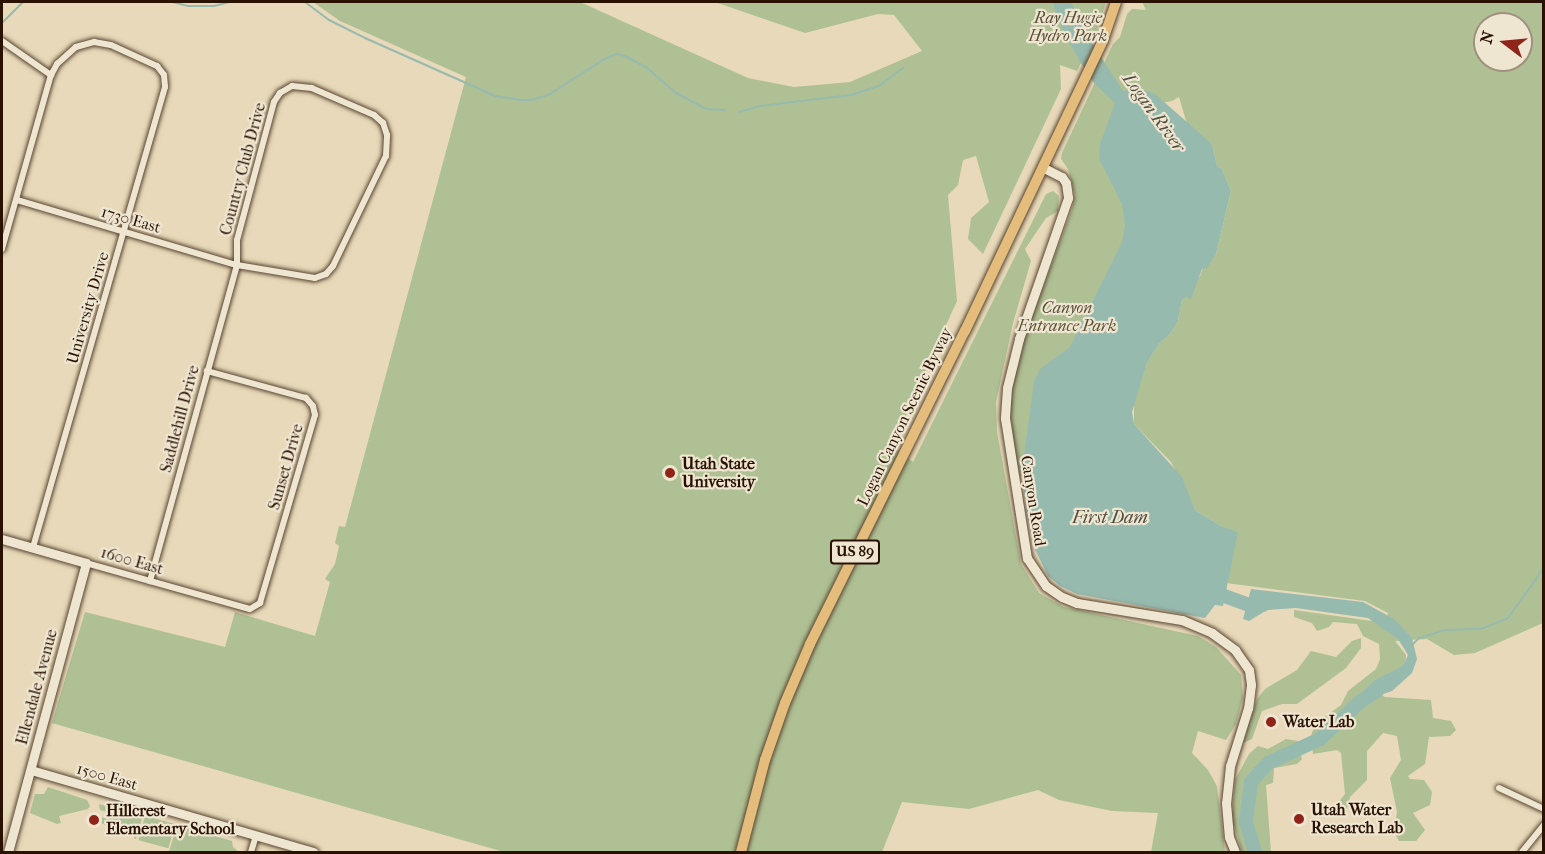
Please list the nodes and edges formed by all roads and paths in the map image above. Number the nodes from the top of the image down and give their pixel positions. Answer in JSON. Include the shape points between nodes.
{"nodes":[{"id":1,"x":1116,"y":2,"type":"edge"},
{"id":2,"x":2,"y":41,"type":"edge"},
{"id":3,"x":51,"y":75,"type":"junction"},
{"id":4,"x":1042,"y":167,"type":"junction"},
{"id":5,"x":17,"y":200,"type":"junction"},
{"id":6,"x":123,"y":232,"type":"junction"},
{"id":7,"x":2,"y":249,"type":"edge"},
{"id":8,"x":237,"y":265,"type":"junction"},
{"id":9,"x":207,"y":371,"type":"junction"},
{"id":10,"x":2,"y":540,"type":"edge"},
{"id":11,"x":33,"y":548,"type":"junction"},
{"id":12,"x":86,"y":563,"type":"junction"},
{"id":13,"x":150,"y":581,"type":"junction"},
{"id":14,"x":255,"y":608,"type":"joint"},
{"id":15,"x":31,"y":770,"type":"junction"},
{"id":16,"x":1499,"y":788,"type":"dead end"},
{"id":17,"x":1544,"y":809,"type":"edge"},
{"id":18,"x":1544,"y":825,"type":"edge"},
{"id":19,"x":256,"y":836,"type":"junction"},
{"id":20,"x":8,"y":852,"type":"edge"},
{"id":21,"x":251,"y":852,"type":"edge"},
{"id":22,"x":313,"y":852,"type":"edge"},
{"id":23,"x":741,"y":852,"type":"edge"},
{"id":24,"x":1235,"y":852,"type":"edge"},
{"id":25,"x":1522,"y":852,"type":"edge"}],
"edges":[{"from":1,"to":4,"type":"main road","name":"Logan Canyon Scenic Byway","number":"US 89","via":[[1103,40]]},
{"from":2,"to":3,"type":"street"},
{"from":3,"to":5,"type":"street"},
{"from":3,"to":6,"type":"street","name":"University Drive","via":[[76,47],[94,42],[111,45],[157,66],[164,75],[165,87]]},
{"from":4,"to":23,"type":"main road","name":"Logan Canyon Scenic Byway","number":"US 89","via":[[784,703]]},
{"from":4,"to":24,"type":"street","name":"Canyon Road","via":[[1062,177],[1068,198],[1019,339],[1007,388],[1005,418],[1027,558],[1046,586],[1062,597],[1182,621],[1212,633],[1234,650],[1249,670],[1248,708],[1230,766],[1226,803],[1229,837]]},
{"from":5,"to":6,"type":"street","name":"1730 East"},
{"from":5,"to":7,"type":"street"},
{"from":6,"to":8,"type":"street","name":"1730 East"},
{"from":6,"to":11,"type":"street","name":"University Drive"},
{"from":8,"to":8,"type":"street","name":"Country Club Drive","via":[[237,240],[274,102],[280,93],[292,86],[312,88],[374,115],[387,135],[386,156],[326,274],[315,278]]},
{"from":8,"to":9,"type":"street","name":"Saddlehill Drive"},
{"from":9,"to":13,"type":"street","name":"Saddlehill Drive"},
{"from":9,"to":14,"type":"street","name":"Sunset Drive","via":[[306,398],[315,415],[260,603]]},
{"from":10,"to":11,"type":"street","name":"1600 East"},
{"from":11,"to":12,"type":"street","name":"1600 East"},
{"from":12,"to":13,"type":"street","name":"1600 East"},
{"from":12,"to":15,"type":"street","name":"Ellendale Avenue"},
{"from":13,"to":14,"type":"street","name":"1600 East"},
{"from":15,"to":19,"type":"street","name":"1500 East"},
{"from":15,"to":20,"type":"street","name":"Ellendale Avenue"},
{"from":16,"to":17,"type":"street"},
{"from":18,"to":25,"type":"street"},
{"from":19,"to":21,"type":"street"},
{"from":19,"to":22,"type":"street","name":"1500 East"}]}
